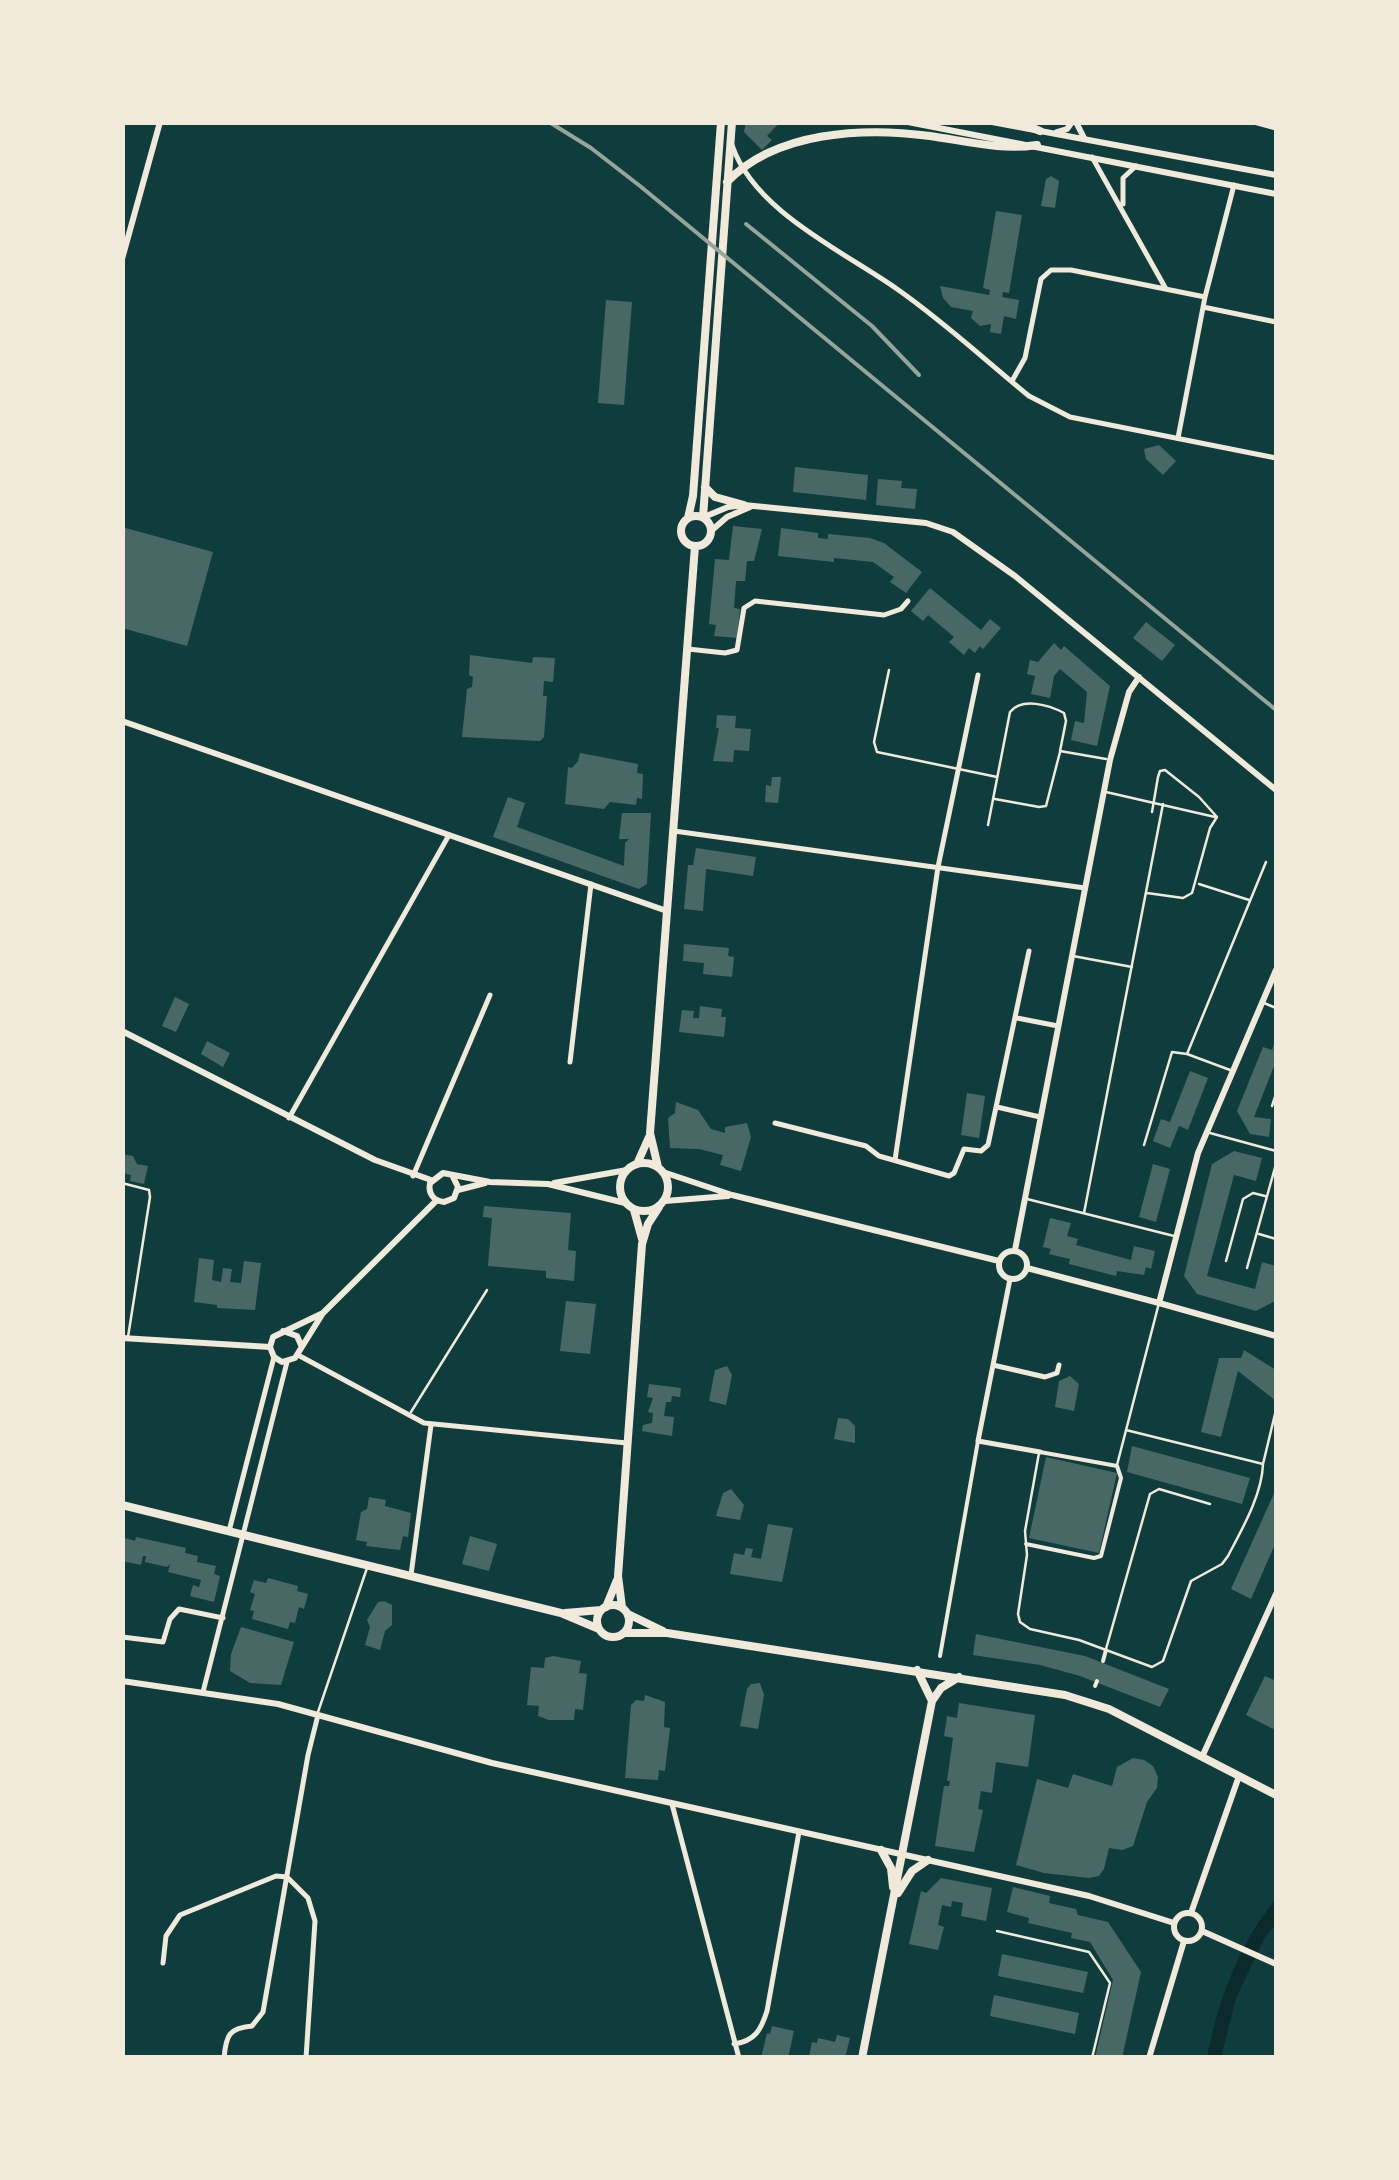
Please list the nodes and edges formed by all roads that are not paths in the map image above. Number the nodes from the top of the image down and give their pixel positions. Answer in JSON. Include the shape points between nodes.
{"nodes":[{"id":1,"x":160,"y":122,"type":"edge"},
{"id":2,"x":721,"y":122,"type":"edge"},
{"id":3,"x":730,"y":122,"type":"edge"},
{"id":4,"x":908,"y":122,"type":"edge"},
{"id":5,"x":992,"y":122,"type":"edge"},
{"id":6,"x":1018,"y":122,"type":"edge"},
{"id":7,"x":1074,"y":122,"type":"edge"},
{"id":8,"x":1254,"y":122,"type":"edge"},
{"id":9,"x":1276,"y":128,"type":"edge"},
{"id":10,"x":1040,"y":131,"type":"junction"},
{"id":11,"x":1053,"y":133,"type":"junction"},
{"id":12,"x":1084,"y":138,"type":"junction"},
{"id":13,"x":1037,"y":146,"type":"junction"},
{"id":14,"x":1092,"y":156,"type":"junction"},
{"id":15,"x":1136,"y":166,"type":"junction"},
{"id":16,"x":1276,"y":174,"type":"edge"},
{"id":17,"x":727,"y":182,"type":"junction"},
{"id":18,"x":1234,"y":185,"type":"junction"},
{"id":19,"x":1276,"y":194,"type":"edge"},
{"id":20,"x":1125,"y":212,"type":"junction"},
{"id":21,"x":122,"y":259,"type":"edge"},
{"id":22,"x":1166,"y":289,"type":"junction"},
{"id":23,"x":1205,"y":297,"type":"junction"},
{"id":24,"x":1203,"y":306,"type":"junction"},
{"id":25,"x":1276,"y":322,"type":"edge"},
{"id":26,"x":1011,"y":382,"type":"junction"},
{"id":27,"x":703,"y":426,"type":"junction"},
{"id":28,"x":1178,"y":438,"type":"junction"},
{"id":29,"x":1276,"y":458,"type":"edge"},
{"id":30,"x":705,"y":487,"type":"junction"},
{"id":31,"x":748,"y":506,"type":"junction"},
{"id":32,"x":703,"y":517,"type":"junction"},
{"id":33,"x":688,"y":518,"type":"junction"},
{"id":34,"x":712,"y":531,"type":"junction"},
{"id":35,"x":695,"y":546,"type":"junction"},
{"id":36,"x":908,"y":601,"type":"dead end"},
{"id":37,"x":688,"y":649,"type":"junction"},
{"id":38,"x":888,"y":670,"type":"dead end"},
{"id":39,"x":978,"y":675,"type":"dead end"},
{"id":40,"x":1139,"y":677,"type":"junction"},
{"id":41,"x":122,"y":722,"type":"edge"},
{"id":42,"x":1060,"y":751,"type":"junction"},
{"id":43,"x":1110,"y":760,"type":"junction"},
{"id":44,"x":958,"y":769,"type":"junction"},
{"id":45,"x":998,"y":777,"type":"junction"},
{"id":46,"x":1276,"y":790,"type":"edge"},
{"id":47,"x":1104,"y":792,"type":"junction"},
{"id":48,"x":993,"y":798,"type":"junction"},
{"id":49,"x":1153,"y":802,"type":"junction"},
{"id":50,"x":1163,"y":804,"type":"junction"},
{"id":51,"x":1152,"y":812,"type":"dead end"},
{"id":52,"x":1217,"y":817,"type":"junction"},
{"id":53,"x":988,"y":825,"type":"dead end"},
{"id":54,"x":674,"y":831,"type":"junction"},
{"id":55,"x":448,"y":835,"type":"junction"},
{"id":56,"x":1266,"y":862,"type":"dead end"},
{"id":57,"x":938,"y":868,"type":"junction"},
{"id":58,"x":1196,"y":883,"type":"junction"},
{"id":59,"x":591,"y":884,"type":"junction"},
{"id":60,"x":1084,"y":888,"type":"junction"},
{"id":61,"x":1147,"y":893,"type":"junction"},
{"id":62,"x":1250,"y":900,"type":"junction"},
{"id":63,"x":668,"y":911,"type":"junction"},
{"id":64,"x":1029,"y":951,"type":"dead end"},
{"id":65,"x":1071,"y":955,"type":"junction"},
{"id":66,"x":1132,"y":967,"type":"junction"},
{"id":67,"x":1276,"y":970,"type":"edge"},
{"id":68,"x":490,"y":995,"type":"dead end"},
{"id":69,"x":1262,"y":1003,"type":"junction"},
{"id":70,"x":1276,"y":1008,"type":"edge"},
{"id":71,"x":1016,"y":1018,"type":"junction"},
{"id":72,"x":1058,"y":1026,"type":"junction"},
{"id":73,"x":122,"y":1031,"type":"edge"},
{"id":74,"x":1187,"y":1054,"type":"junction"},
{"id":75,"x":570,"y":1062,"type":"dead end"},
{"id":76,"x":1232,"y":1072,"type":"junction"},
{"id":77,"x":1276,"y":1094,"type":"edge"},
{"id":78,"x":1272,"y":1106,"type":"dead end"},
{"id":79,"x":997,"y":1107,"type":"junction"},
{"id":80,"x":1040,"y":1117,"type":"junction"},
{"id":81,"x":290,"y":1118,"type":"junction"},
{"id":82,"x":775,"y":1123,"type":"dead end"},
{"id":83,"x":1206,"y":1132,"type":"junction"},
{"id":84,"x":650,"y":1133,"type":"junction"},
{"id":85,"x":1144,"y":1145,"type":"dead end"},
{"id":86,"x":1275,"y":1150,"type":"edge"},
{"id":87,"x":895,"y":1160,"type":"junction"},
{"id":88,"x":637,"y":1164,"type":"junction"},
{"id":89,"x":1276,"y":1164,"type":"edge"},
{"id":90,"x":661,"y":1169,"type":"junction"},
{"id":91,"x":628,"y":1170,"type":"junction"},
{"id":92,"x":414,"y":1176,"type":"junction"},
{"id":93,"x":453,"y":1177,"type":"junction"},
{"id":94,"x":1275,"y":1177,"type":"edge"},
{"id":95,"x":431,"y":1180,"type":"junction"},
{"id":96,"x":122,"y":1182,"type":"edge"},
{"id":97,"x":490,"y":1182,"type":"junction"},
{"id":98,"x":548,"y":1184,"type":"junction"},
{"id":99,"x":458,"y":1190,"type":"junction"},
{"id":100,"x":732,"y":1195,"type":"junction"},
{"id":101,"x":1267,"y":1197,"type":"junction"},
{"id":102,"x":1024,"y":1198,"type":"junction"},
{"id":103,"x":437,"y":1200,"type":"junction"},
{"id":104,"x":625,"y":1202,"type":"junction"},
{"id":105,"x":662,"y":1204,"type":"junction"},
{"id":106,"x":634,"y":1210,"type":"junction"},
{"id":107,"x":1084,"y":1213,"type":"junction"},
{"id":108,"x":1257,"y":1233,"type":"junction"},
{"id":109,"x":1175,"y":1236,"type":"junction"},
{"id":110,"x":1276,"y":1239,"type":"edge"},
{"id":111,"x":642,"y":1244,"type":"junction"},
{"id":112,"x":1015,"y":1250,"type":"junction"},
{"id":113,"x":999,"y":1261,"type":"junction"},
{"id":114,"x":1226,"y":1261,"type":"dead end"},
{"id":115,"x":1027,"y":1268,"type":"junction"},
{"id":116,"x":1247,"y":1268,"type":"dead end"},
{"id":117,"x":1010,"y":1279,"type":"junction"},
{"id":118,"x":487,"y":1290,"type":"dead end"},
{"id":119,"x":1159,"y":1302,"type":"junction"},
{"id":120,"x":323,"y":1313,"type":"junction"},
{"id":121,"x":282,"y":1332,"type":"junction"},
{"id":122,"x":1276,"y":1336,"type":"edge"},
{"id":123,"x":125,"y":1338,"type":"edge"},
{"id":124,"x":301,"y":1345,"type":"junction"},
{"id":125,"x":270,"y":1347,"type":"junction"},
{"id":126,"x":298,"y":1355,"type":"junction"},
{"id":127,"x":274,"y":1356,"type":"junction"},
{"id":128,"x":287,"y":1362,"type":"junction"},
{"id":129,"x":993,"y":1365,"type":"junction"},
{"id":130,"x":1059,"y":1365,"type":"dead end"},
{"id":131,"x":1276,"y":1414,"type":"edge"},
{"id":132,"x":409,"y":1416,"type":"junction"},
{"id":133,"x":430,"y":1424,"type":"junction"},
{"id":134,"x":1126,"y":1430,"type":"junction"},
{"id":135,"x":978,"y":1441,"type":"junction"},
{"id":136,"x":627,"y":1443,"type":"junction"},
{"id":137,"x":1040,"y":1452,"type":"junction"},
{"id":138,"x":1262,"y":1464,"type":"junction"},
{"id":139,"x":1117,"y":1466,"type":"junction"},
{"id":140,"x":1210,"y":1504,"type":"dead end"},
{"id":141,"x":122,"y":1505,"type":"edge"},
{"id":142,"x":229,"y":1531,"type":"junction"},
{"id":143,"x":243,"y":1534,"type":"junction"},
{"id":144,"x":1026,"y":1544,"type":"junction"},
{"id":145,"x":367,"y":1568,"type":"junction"},
{"id":146,"x":618,"y":1576,"type":"junction"},
{"id":147,"x":411,"y":1578,"type":"junction"},
{"id":148,"x":1276,"y":1594,"type":"edge"},
{"id":149,"x":604,"y":1608,"type":"junction"},
{"id":150,"x":625,"y":1611,"type":"junction"},
{"id":151,"x":561,"y":1614,"type":"junction"},
{"id":152,"x":223,"y":1618,"type":"junction"},
{"id":153,"x":599,"y":1629,"type":"junction"},
{"id":154,"x":624,"y":1633,"type":"junction"},
{"id":155,"x":667,"y":1633,"type":"junction"},
{"id":156,"x":122,"y":1637,"type":"edge"},
{"id":157,"x":1106,"y":1650,"type":"junction"},
{"id":158,"x":940,"y":1656,"type":"dead end"},
{"id":159,"x":1103,"y":1661,"type":"dead end"},
{"id":160,"x":917,"y":1670,"type":"junction"},
{"id":161,"x":959,"y":1676,"type":"junction"},
{"id":162,"x":122,"y":1681,"type":"edge"},
{"id":163,"x":204,"y":1692,"type":"junction"},
{"id":164,"x":932,"y":1701,"type":"junction"},
{"id":165,"x":318,"y":1714,"type":"junction"},
{"id":166,"x":1202,"y":1756,"type":"junction"},
{"id":167,"x":1239,"y":1776,"type":"junction"},
{"id":168,"x":1276,"y":1795,"type":"edge"},
{"id":169,"x":672,"y":1803,"type":"junction"},
{"id":170,"x":799,"y":1832,"type":"junction"},
{"id":171,"x":881,"y":1850,"type":"junction"},
{"id":172,"x":903,"y":1855,"type":"junction"},
{"id":173,"x":928,"y":1860,"type":"junction"},
{"id":174,"x":287,"y":1877,"type":"junction"},
{"id":175,"x":894,"y":1902,"type":"junction"},
{"id":176,"x":1191,"y":1913,"type":"junction"},
{"id":177,"x":1174,"y":1922,"type":"junction"},
{"id":178,"x":997,"y":1931,"type":"dead end"},
{"id":179,"x":1202,"y":1932,"type":"junction"},
{"id":180,"x":1184,"y":1941,"type":"junction"},
{"id":181,"x":163,"y":1962,"type":"dead end"},
{"id":182,"x":1276,"y":1964,"type":"edge"},
{"id":183,"x":734,"y":2044,"type":"junction"},
{"id":184,"x":224,"y":2058,"type":"edge"},
{"id":185,"x":306,"y":2058,"type":"edge"},
{"id":186,"x":738,"y":2058,"type":"edge"},
{"id":187,"x":862,"y":2058,"type":"edge"},
{"id":188,"x":1092,"y":2058,"type":"edge"},
{"id":189,"x":1150,"y":2058,"type":"edge"}],
"edges":[{"from":1,"to":21,"type":"street"},
{"from":2,"to":27,"type":"main road"},
{"from":3,"to":17,"type":"main road"},
{"from":3,"to":26,"type":"street","via":[[738,162],[769,202],[897,289]]},
{"from":4,"to":13,"type":"street"},
{"from":5,"to":10,"type":"street"},
{"from":6,"to":10,"type":"main road"},
{"from":7,"to":11,"type":"street"},
{"from":7,"to":12,"type":"street"},
{"from":8,"to":9,"type":"street"},
{"from":10,"to":11,"type":"street"},
{"from":11,"to":12,"type":"street"},
{"from":12,"to":16,"type":"street"},
{"from":13,"to":14,"type":"street"},
{"from":13,"to":17,"type":"main road","via":[[858,133],[782,148]]},
{"from":14,"to":15,"type":"street"},
{"from":14,"to":20,"type":"street"},
{"from":15,"to":18,"type":"street"},
{"from":15,"to":20,"type":"street","via":[[1121,183]]},
{"from":17,"to":27,"type":"main road"},
{"from":18,"to":19,"type":"street"},
{"from":18,"to":23,"type":"street"},
{"from":20,"to":22,"type":"street"},
{"from":22,"to":23,"type":"street"},
{"from":22,"to":26,"type":"street","via":[[1051,270],[1041,279],[1025,358]]},
{"from":23,"to":24,"type":"street"},
{"from":24,"to":25,"type":"street"},
{"from":24,"to":28,"type":"street"},
{"from":26,"to":28,"type":"street","via":[[1070,417]]},
{"from":27,"to":30,"type":"main road"},
{"from":27,"to":33,"type":"main road"},
{"from":28,"to":29,"type":"street"},
{"from":30,"to":31,"type":"main road"},
{"from":30,"to":32,"type":"main road"},
{"from":31,"to":32,"type":"street"},
{"from":31,"to":34,"type":"street"},
{"from":31,"to":40,"type":"street","via":[[940,527],[990,557]]},
{"from":32,"to":33,"type":"main road"},
{"from":32,"to":34,"type":"main road"},
{"from":33,"to":35,"type":"main road","via":[[682,534]]},
{"from":34,"to":35,"type":"main road"},
{"from":35,"to":37,"type":"main road"},
{"from":36,"to":37,"type":"street","via":[[884,615],[755,601],[744,608],[736,650]]},
{"from":37,"to":54,"type":"main road"},
{"from":38,"to":44,"type":"lane","via":[[877,752]]},
{"from":39,"to":44,"type":"street"},
{"from":40,"to":43,"type":"street"},
{"from":40,"to":46,"type":"street"},
{"from":41,"to":55,"type":"street"},
{"from":42,"to":43,"type":"lane"},
{"from":42,"to":45,"type":"lane","via":[[1064,713],[1016,705]]},
{"from":42,"to":48,"type":"lane","via":[[1046,806]]},
{"from":43,"to":47,"type":"street"},
{"from":44,"to":45,"type":"lane"},
{"from":44,"to":57,"type":"street"},
{"from":45,"to":48,"type":"lane"},
{"from":47,"to":49,"type":"lane"},
{"from":47,"to":60,"type":"street"},
{"from":48,"to":53,"type":"lane"},
{"from":49,"to":50,"type":"lane"},
{"from":49,"to":51,"type":"lane"},
{"from":49,"to":52,"type":"lane","via":[[1165,770]]},
{"from":50,"to":52,"type":"lane"},
{"from":50,"to":61,"type":"lane"},
{"from":52,"to":58,"type":"lane"},
{"from":54,"to":57,"type":"street"},
{"from":54,"to":63,"type":"main road"},
{"from":55,"to":59,"type":"street"},
{"from":55,"to":81,"type":"street"},
{"from":56,"to":62,"type":"lane"},
{"from":57,"to":60,"type":"street"},
{"from":57,"to":87,"type":"street"},
{"from":58,"to":61,"type":"lane","via":[[1183,898]]},
{"from":58,"to":62,"type":"lane"},
{"from":59,"to":63,"type":"street"},
{"from":59,"to":75,"type":"street"},
{"from":60,"to":65,"type":"street"},
{"from":61,"to":66,"type":"lane"},
{"from":62,"to":74,"type":"lane"},
{"from":63,"to":84,"type":"main road"},
{"from":64,"to":71,"type":"street"},
{"from":65,"to":66,"type":"lane"},
{"from":65,"to":72,"type":"street"},
{"from":66,"to":107,"type":"lane"},
{"from":67,"to":69,"type":"street"},
{"from":68,"to":92,"type":"street"},
{"from":69,"to":70,"type":"lane"},
{"from":69,"to":76,"type":"street"},
{"from":71,"to":72,"type":"street"},
{"from":71,"to":79,"type":"street"},
{"from":72,"to":80,"type":"street"},
{"from":73,"to":81,"type":"street"},
{"from":74,"to":76,"type":"lane"},
{"from":74,"to":85,"type":"lane","via":[[1169,1057]]},
{"from":76,"to":83,"type":"street"},
{"from":77,"to":78,"type":"lane"},
{"from":79,"to":80,"type":"street"},
{"from":79,"to":87,"type":"street","via":[[985,1149],[964,1149],[954,1174]]},
{"from":80,"to":102,"type":"street"},
{"from":81,"to":92,"type":"street"},
{"from":82,"to":87,"type":"street"},
{"from":83,"to":86,"type":"lane"},
{"from":83,"to":109,"type":"street"},
{"from":84,"to":88,"type":"main road"},
{"from":84,"to":90,"type":"main road"},
{"from":88,"to":90,"type":"main road"},
{"from":88,"to":91,"type":"main road"},
{"from":89,"to":94,"type":"lane"},
{"from":90,"to":100,"type":"street"},
{"from":90,"to":105,"type":"main road","via":[[669,1186]]},
{"from":91,"to":98,"type":"street"},
{"from":91,"to":104,"type":"main road","via":[[620,1189]]},
{"from":92,"to":95,"type":"street"},
{"from":93,"to":95,"type":"street"},
{"from":93,"to":97,"type":"street"},
{"from":93,"to":99,"type":"street"},
{"from":94,"to":101,"type":"lane"},
{"from":95,"to":103,"type":"street"},
{"from":96,"to":123,"type":"lane","via":[[149,1190],[150,1197]]},
{"from":97,"to":98,"type":"street"},
{"from":97,"to":99,"type":"street"},
{"from":98,"to":104,"type":"street"},
{"from":99,"to":103,"type":"street","via":[[451,1200]]},
{"from":100,"to":105,"type":"street"},
{"from":100,"to":113,"type":"street"},
{"from":101,"to":108,"type":"lane"},
{"from":101,"to":114,"type":"lane","via":[[1253,1193],[1243,1199]]},
{"from":102,"to":107,"type":"lane"},
{"from":102,"to":112,"type":"street"},
{"from":103,"to":120,"type":"street"},
{"from":104,"to":106,"type":"main road"},
{"from":105,"to":106,"type":"main road"},
{"from":105,"to":111,"type":"main road"},
{"from":106,"to":111,"type":"main road"},
{"from":107,"to":109,"type":"lane"},
{"from":108,"to":110,"type":"lane"},
{"from":108,"to":116,"type":"lane"},
{"from":109,"to":119,"type":"street"},
{"from":111,"to":136,"type":"main road"},
{"from":112,"to":113,"type":"street"},
{"from":112,"to":115,"type":"street","via":[[1026,1257]]},
{"from":113,"to":117,"type":"street"},
{"from":115,"to":117,"type":"street"},
{"from":115,"to":119,"type":"street"},
{"from":117,"to":129,"type":"street"},
{"from":118,"to":132,"type":"lane"},
{"from":119,"to":122,"type":"street"},
{"from":119,"to":134,"type":"lane"},
{"from":120,"to":121,"type":"street"},
{"from":120,"to":124,"type":"street"},
{"from":121,"to":124,"type":"street"},
{"from":121,"to":125,"type":"street"},
{"from":123,"to":125,"type":"street"},
{"from":124,"to":126,"type":"street"},
{"from":125,"to":127,"type":"street"},
{"from":126,"to":128,"type":"street"},
{"from":126,"to":132,"type":"street"},
{"from":127,"to":128,"type":"street"},
{"from":127,"to":142,"type":"street"},
{"from":128,"to":143,"type":"street"},
{"from":129,"to":130,"type":"street","via":[[1045,1376],[1057,1373]]},
{"from":129,"to":135,"type":"street"},
{"from":131,"to":138,"type":"lane"},
{"from":132,"to":133,"type":"street"},
{"from":133,"to":136,"type":"street"},
{"from":133,"to":147,"type":"street"},
{"from":134,"to":138,"type":"lane"},
{"from":134,"to":139,"type":"lane"},
{"from":135,"to":137,"type":"street"},
{"from":135,"to":158,"type":"street"},
{"from":136,"to":146,"type":"main road"},
{"from":137,"to":139,"type":"street"},
{"from":137,"to":144,"type":"lane"},
{"from":138,"to":157,"type":"lane","via":[[1238,1538],[1222,1564],[1190,1581],[1162,1660],[1152,1668]]},
{"from":139,"to":144,"type":"street","via":[[1121,1478],[1101,1556]]},
{"from":140,"to":157,"type":"lane","via":[[1159,1490],[1150,1494]]},
{"from":141,"to":142,"type":"main road"},
{"from":142,"to":143,"type":"main road"},
{"from":143,"to":145,"type":"main road"},
{"from":143,"to":152,"type":"street"},
{"from":144,"to":157,"type":"lane","via":[[1020,1622]]},
{"from":145,"to":147,"type":"main road"},
{"from":145,"to":165,"type":"lane"},
{"from":146,"to":149,"type":"main road"},
{"from":146,"to":150,"type":"main road"},
{"from":147,"to":151,"type":"main road"},
{"from":148,"to":166,"type":"street"},
{"from":149,"to":150,"type":"main road"},
{"from":149,"to":151,"type":"main road"},
{"from":149,"to":153,"type":"main road"},
{"from":150,"to":154,"type":"main road","via":[[630,1624]]},
{"from":150,"to":155,"type":"main road"},
{"from":151,"to":153,"type":"main road"},
{"from":152,"to":156,"type":"street","via":[[180,1609],[164,1642]]},
{"from":152,"to":163,"type":"street"},
{"from":153,"to":154,"type":"main road","via":[[611,1637]]},
{"from":154,"to":155,"type":"main road"},
{"from":155,"to":160,"type":"main road"},
{"from":157,"to":159,"type":"street"},
{"from":160,"to":161,"type":"main road"},
{"from":160,"to":164,"type":"main road"},
{"from":161,"to":164,"type":"main road"},
{"from":161,"to":166,"type":"main road","via":[[1083,1700]]},
{"from":162,"to":163,"type":"street"},
{"from":163,"to":165,"type":"street"},
{"from":164,"to":172,"type":"main road"},
{"from":165,"to":169,"type":"street","via":[[444,1751]]},
{"from":165,"to":174,"type":"street"},
{"from":166,"to":167,"type":"main road"},
{"from":167,"to":168,"type":"main road"},
{"from":167,"to":176,"type":"street"},
{"from":169,"to":170,"type":"street"},
{"from":169,"to":183,"type":"street"},
{"from":170,"to":171,"type":"street"},
{"from":170,"to":183,"type":"street","via":[[768,2011],[753,2039]]},
{"from":171,"to":172,"type":"street"},
{"from":171,"to":175,"type":"main road","via":[[891,1868]]},
{"from":172,"to":173,"type":"street"},
{"from":172,"to":175,"type":"main road"},
{"from":173,"to":175,"type":"main road","via":[[912,1871]]},
{"from":173,"to":177,"type":"street"},
{"from":174,"to":181,"type":"street","via":[[180,1914],[169,1928]]},
{"from":174,"to":184,"type":"street","via":[[260,2021],[230,2032]]},
{"from":174,"to":185,"type":"street","via":[[308,1898],[315,1921]]},
{"from":175,"to":187,"type":"main road"},
{"from":176,"to":177,"type":"street"},
{"from":176,"to":179,"type":"street","via":[[1202,1922]]},
{"from":177,"to":180,"type":"street"},
{"from":178,"to":188,"type":"lane","via":[[1089,1952],[1110,1983]]},
{"from":179,"to":180,"type":"street"},
{"from":179,"to":182,"type":"street"},
{"from":180,"to":189,"type":"street"},
{"from":183,"to":186,"type":"street"}]}
